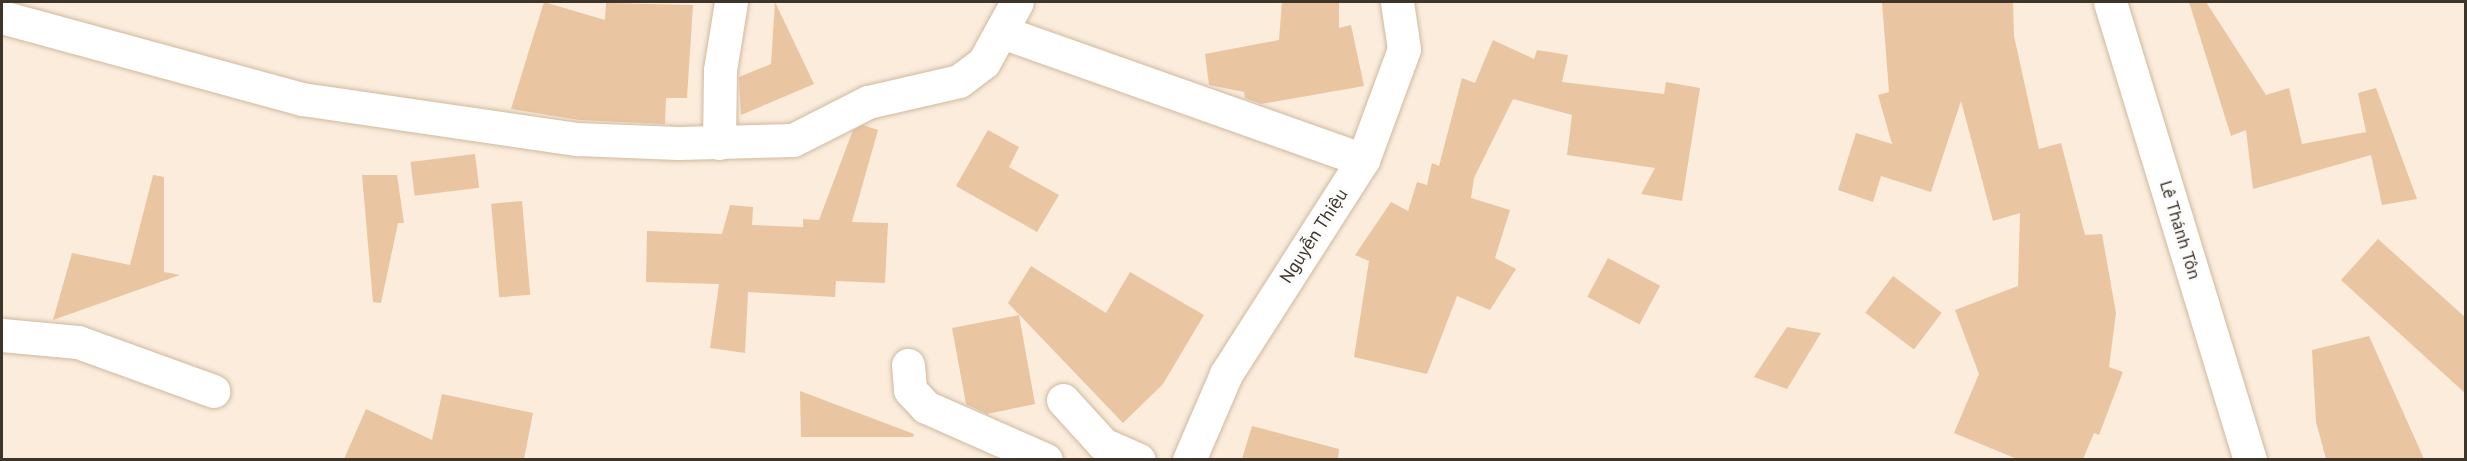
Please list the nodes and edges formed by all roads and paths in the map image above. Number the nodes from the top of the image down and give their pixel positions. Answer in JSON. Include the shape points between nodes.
{"nodes":[{"id":1,"x":730,"y":2,"type":"edge"},
{"id":2,"x":1017,"y":2,"type":"edge"},
{"id":3,"x":1397,"y":2,"type":"edge"},
{"id":4,"x":2110,"y":2,"type":"edge"},
{"id":5,"x":2,"y":17,"type":"edge"},
{"id":6,"x":1002,"y":32,"type":"junction"},
{"id":7,"x":719,"y":143,"type":"junction"},
{"id":8,"x":1363,"y":160,"type":"junction"},
{"id":9,"x":2,"y":335,"type":"edge"},
{"id":10,"x":908,"y":365,"type":"dead end"},
{"id":11,"x":213,"y":391,"type":"dead end"},
{"id":12,"x":1063,"y":400,"type":"dead end"},
{"id":13,"x":1046,"y":459,"type":"edge"},
{"id":14,"x":1139,"y":459,"type":"edge"},
{"id":15,"x":1189,"y":459,"type":"edge"},
{"id":16,"x":2250,"y":459,"type":"edge"}],
"edges":[{"from":1,"to":7,"type":"street","via":[[720,70]]},
{"from":2,"to":6,"type":"street"},
{"from":3,"to":8,"type":"street","name":"Nguyễn Thiệu","via":[[1404,49]]},
{"from":4,"to":16,"type":"street","name":"Lê Thánh Tôn"},
{"from":5,"to":7,"type":"street","via":[[302,99],[577,139]]},
{"from":6,"to":7,"type":"street","via":[[984,62],[959,81],[868,102],[793,140]]},
{"from":6,"to":8,"type":"street"},
{"from":8,"to":15,"type":"street","name":"Nguyễn Thiệu","via":[[1226,374]]},
{"from":9,"to":11,"type":"street","via":[[78,342]]},
{"from":10,"to":13,"type":"street","via":[[910,390],[926,407]]},
{"from":12,"to":14,"type":"street","via":[[1103,444]]}]}
